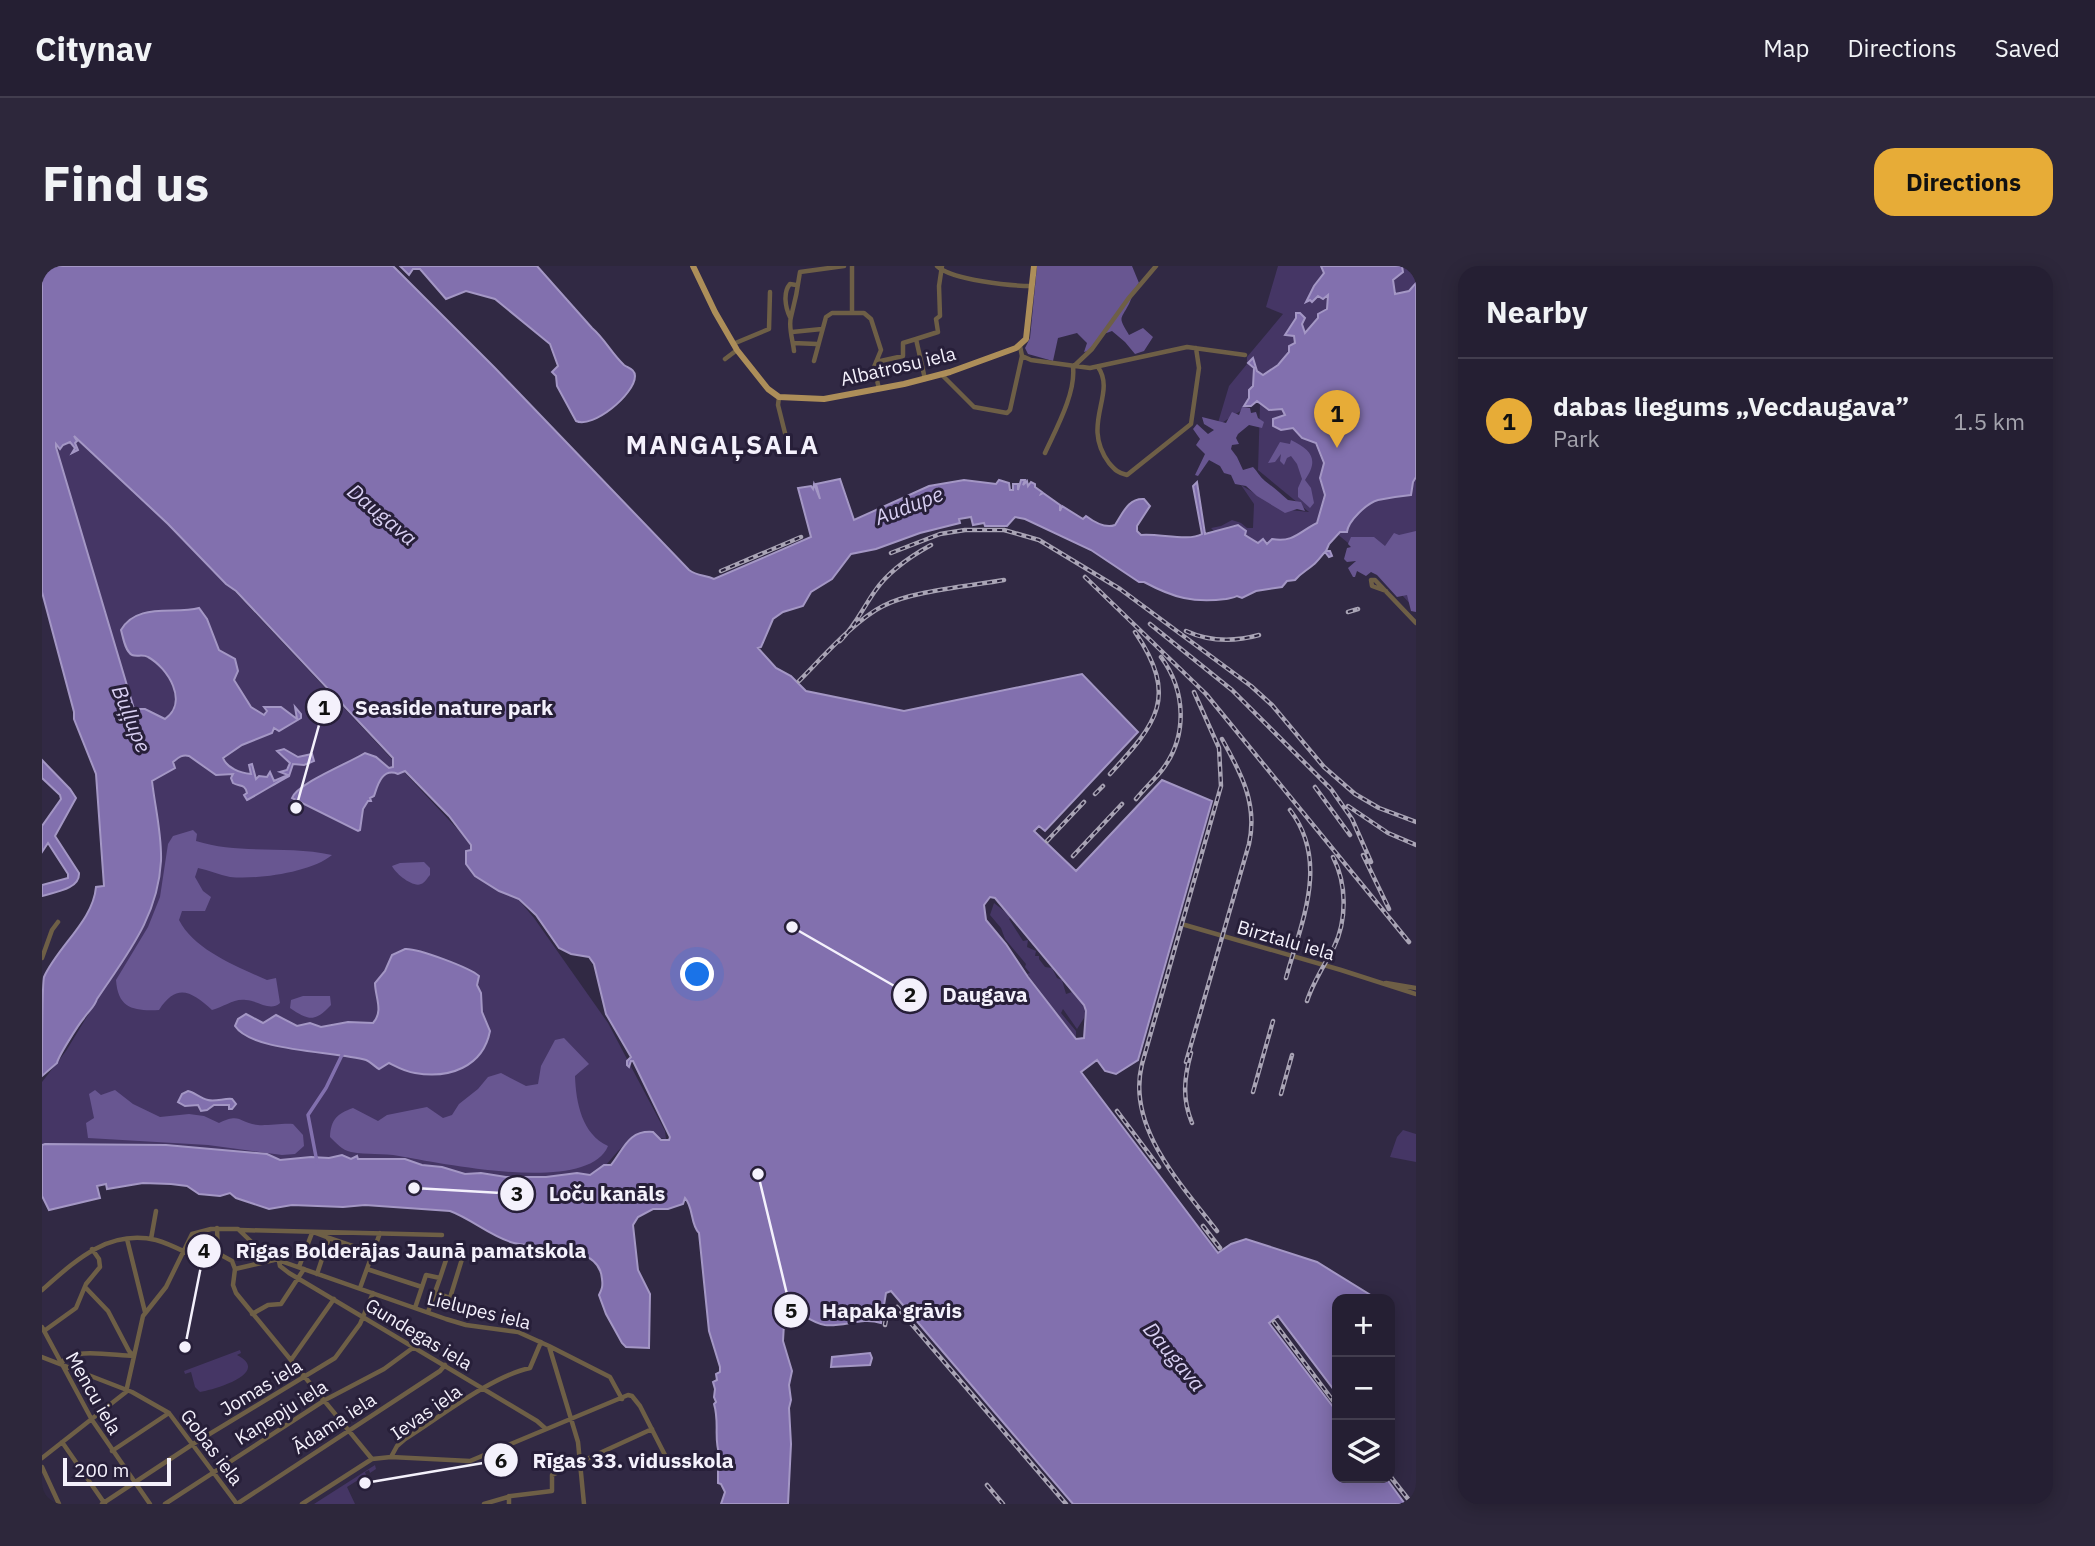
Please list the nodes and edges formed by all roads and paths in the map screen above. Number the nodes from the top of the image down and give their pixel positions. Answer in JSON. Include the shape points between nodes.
{"nodes":[{"id":1,"x":693,"y":266,"type":"edge"},
{"id":2,"x":844,"y":266,"type":"edge"},
{"id":3,"x":852,"y":266,"type":"edge"},
{"id":4,"x":1034,"y":266,"type":"edge"},
{"id":5,"x":1156,"y":266,"type":"edge"},
{"id":6,"x":940,"y":267,"type":"edge"},
{"id":7,"x":796,"y":285,"type":"junction"},
{"id":8,"x":1032,"y":286,"type":"junction"},
{"id":9,"x":770,"y":292,"type":"dead end"},
{"id":10,"x":852,"y":312,"type":"junction"},
{"id":11,"x":790,"y":318,"type":"junction"},
{"id":12,"x":822,"y":329,"type":"junction"},
{"id":13,"x":792,"y":332,"type":"junction"},
{"id":14,"x":916,"y":339,"type":"junction"},
{"id":15,"x":793,"y":343,"type":"junction"},
{"id":16,"x":817,"y":344,"type":"junction"},
{"id":17,"x":1020,"y":346,"type":"junction"},
{"id":18,"x":735,"y":347,"type":"junction"},
{"id":19,"x":1196,"y":348,"type":"junction"},
{"id":20,"x":794,"y":351,"type":"dead end"},
{"id":21,"x":1245,"y":355,"type":"dead end"},
{"id":22,"x":1022,"y":356,"type":"junction"},
{"id":23,"x":725,"y":359,"type":"dead end"},
{"id":24,"x":814,"y":360,"type":"dead end"},
{"id":25,"x":876,"y":362,"type":"junction"},
{"id":26,"x":1073,"y":367,"type":"junction"},
{"id":27,"x":1098,"y":367,"type":"junction"},
{"id":28,"x":942,"y":374,"type":"junction"},
{"id":29,"x":925,"y":380,"type":"junction"},
{"id":30,"x":879,"y":389,"type":"junction"},
{"id":31,"x":779,"y":397,"type":"junction"},
{"id":32,"x":786,"y":437,"type":"dead end"},
{"id":33,"x":1045,"y":453,"type":"dead end"},
{"id":34,"x":1386,"y":592,"type":"dead end"},
{"id":35,"x":1416,"y":623,"type":"edge"},
{"id":36,"x":58,"y":922,"type":"dead end"},
{"id":37,"x":1185,"y":925,"type":"dead end"},
{"id":38,"x":42,"y":958,"type":"edge"},
{"id":39,"x":1378,"y":982,"type":"junction"},
{"id":40,"x":1416,"y":988,"type":"edge"},
{"id":41,"x":1416,"y":994,"type":"edge"},
{"id":42,"x":156,"y":1211,"type":"dead end"},
{"id":43,"x":217,"y":1228,"type":"junction"},
{"id":44,"x":238,"y":1229,"type":"junction"},
{"id":45,"x":312,"y":1232,"type":"junction"},
{"id":46,"x":348,"y":1232,"type":"junction"},
{"id":47,"x":380,"y":1233,"type":"junction"},
{"id":48,"x":442,"y":1235,"type":"dead end"},
{"id":49,"x":329,"y":1238,"type":"junction"},
{"id":50,"x":127,"y":1239,"type":"junction"},
{"id":51,"x":151,"y":1240,"type":"junction"},
{"id":52,"x":344,"y":1243,"type":"junction"},
{"id":53,"x":92,"y":1249,"type":"junction"},
{"id":54,"x":183,"y":1250,"type":"junction"},
{"id":55,"x":373,"y":1253,"type":"junction"},
{"id":56,"x":218,"y":1255,"type":"junction"},
{"id":57,"x":277,"y":1260,"type":"junction"},
{"id":58,"x":301,"y":1268,"type":"junction"},
{"id":59,"x":235,"y":1269,"type":"junction"},
{"id":60,"x":367,"y":1269,"type":"junction"},
{"id":61,"x":317,"y":1273,"type":"junction"},
{"id":62,"x":440,"y":1278,"type":"junction"},
{"id":63,"x":299,"y":1279,"type":"junction"},
{"id":64,"x":85,"y":1287,"type":"junction"},
{"id":65,"x":422,"y":1287,"type":"junction"},
{"id":66,"x":360,"y":1289,"type":"junction"},
{"id":67,"x":42,"y":1290,"type":"edge"},
{"id":68,"x":435,"y":1292,"type":"junction"},
{"id":69,"x":373,"y":1293,"type":"junction"},
{"id":70,"x":334,"y":1300,"type":"junction"},
{"id":71,"x":415,"y":1308,"type":"junction"},
{"id":72,"x":145,"y":1312,"type":"junction"},
{"id":73,"x":428,"y":1312,"type":"junction"},
{"id":74,"x":252,"y":1314,"type":"junction"},
{"id":75,"x":364,"y":1317,"type":"junction"},
{"id":76,"x":43,"y":1329,"type":"edge"},
{"id":77,"x":541,"y":1342,"type":"junction"},
{"id":78,"x":414,"y":1346,"type":"junction"},
{"id":79,"x":549,"y":1346,"type":"junction"},
{"id":80,"x":134,"y":1356,"type":"junction"},
{"id":81,"x":42,"y":1357,"type":"edge"},
{"id":82,"x":291,"y":1360,"type":"junction"},
{"id":83,"x":61,"y":1364,"type":"junction"},
{"id":84,"x":445,"y":1365,"type":"junction"},
{"id":85,"x":305,"y":1377,"type":"junction"},
{"id":86,"x":484,"y":1389,"type":"junction"},
{"id":87,"x":126,"y":1390,"type":"junction"},
{"id":88,"x":622,"y":1399,"type":"junction"},
{"id":89,"x":325,"y":1400,"type":"junction"},
{"id":90,"x":169,"y":1413,"type":"junction"},
{"id":91,"x":92,"y":1420,"type":"junction"},
{"id":92,"x":571,"y":1420,"type":"junction"},
{"id":93,"x":652,"y":1429,"type":"junction"},
{"id":94,"x":350,"y":1430,"type":"junction"},
{"id":95,"x":546,"y":1430,"type":"junction"},
{"id":96,"x":62,"y":1443,"type":"junction"},
{"id":97,"x":193,"y":1444,"type":"junction"},
{"id":98,"x":112,"y":1451,"type":"junction"},
{"id":99,"x":391,"y":1457,"type":"junction"},
{"id":100,"x":42,"y":1458,"type":"edge"},
{"id":101,"x":372,"y":1460,"type":"junction"},
{"id":102,"x":667,"y":1460,"type":"dead end"},
{"id":103,"x":581,"y":1462,"type":"junction"},
{"id":104,"x":42,"y":1467,"type":"edge"},
{"id":105,"x":213,"y":1473,"type":"junction"},
{"id":106,"x":134,"y":1482,"type":"junction"},
{"id":107,"x":509,"y":1496,"type":"junction"},
{"id":108,"x":104,"y":1503,"type":"edge"},
{"id":109,"x":59,"y":1504,"type":"edge"},
{"id":110,"x":150,"y":1504,"type":"edge"},
{"id":111,"x":165,"y":1504,"type":"edge"},
{"id":112,"x":237,"y":1504,"type":"edge"},
{"id":113,"x":302,"y":1504,"type":"edge"},
{"id":114,"x":484,"y":1504,"type":"edge"},
{"id":115,"x":509,"y":1504,"type":"edge"},
{"id":116,"x":584,"y":1504,"type":"edge"}],
"edges":[{"from":1,"to":18,"type":"main road"},
{"from":2,"to":7,"type":"street","via":[[800,272]]},
{"from":3,"to":10,"type":"street"},
{"from":4,"to":8,"type":"main road"},
{"from":5,"to":26,"type":"street"},
{"from":6,"to":8,"type":"street","via":[[1007,286]]},
{"from":6,"to":14,"type":"street","via":[[939,332]]},
{"from":7,"to":11,"type":"street"},
{"from":7,"to":11,"type":"street","via":[[790,284],[786,291]]},
{"from":8,"to":17,"type":"main road","via":[[1027,334]]},
{"from":9,"to":18,"type":"street","via":[[768,329]]},
{"from":10,"to":12,"type":"street","via":[[832,313]]},
{"from":10,"to":25,"type":"street","via":[[871,319],[881,350]]},
{"from":11,"to":13,"type":"street"},
{"from":12,"to":13,"type":"street"},
{"from":12,"to":16,"type":"street"},
{"from":13,"to":15,"type":"street"},
{"from":14,"to":25,"type":"street","via":[[903,343],[903,356]]},
{"from":14,"to":29,"type":"street"},
{"from":15,"to":16,"type":"street"},
{"from":15,"to":20,"type":"street"},
{"from":16,"to":24,"type":"street"},
{"from":17,"to":22,"type":"street"},
{"from":17,"to":28,"type":"main road","name":"Albatrosu iela"},
{"from":18,"to":23,"type":"street"},
{"from":18,"to":31,"type":"main road"},
{"from":19,"to":21,"type":"street"},
{"from":19,"to":27,"type":"street"},
{"from":19,"to":27,"type":"street","via":[[1199,368],[1189,428],[1127,475],[1112,466],[1097,439],[1105,384]]},
{"from":22,"to":26,"type":"street"},
{"from":22,"to":28,"type":"street","via":[[1007,413],[974,407]]},
{"from":25,"to":30,"type":"street"},
{"from":26,"to":27,"type":"street"},
{"from":26,"to":33,"type":"street","via":[[1066,404]]},
{"from":28,"to":29,"type":"main road","name":"Albatrosu iela"},
{"from":29,"to":30,"type":"main road","name":"Albatrosu iela"},
{"from":30,"to":31,"type":"main road","name":"Albatrosu iela","via":[[824,399]]},
{"from":31,"to":32,"type":"street"},
{"from":34,"to":35,"type":"street"},
{"from":36,"to":38,"type":"street"},
{"from":37,"to":39,"type":"street","name":"Birztalu iela"},
{"from":39,"to":40,"type":"street","name":"Birztalu iela"},
{"from":39,"to":41,"type":"street","name":"Birztalu iela"},
{"from":42,"to":51,"type":"street"},
{"from":43,"to":44,"type":"street"},
{"from":43,"to":54,"type":"street","via":[[192,1234]]},
{"from":43,"to":56,"type":"street"},
{"from":44,"to":45,"type":"street"},
{"from":44,"to":57,"type":"street","name":"Lielupes iela"},
{"from":45,"to":46,"type":"street"},
{"from":45,"to":49,"type":"street"},
{"from":45,"to":58,"type":"street"},
{"from":46,"to":47,"type":"street"},
{"from":46,"to":52,"type":"street"},
{"from":47,"to":48,"type":"street"},
{"from":47,"to":55,"type":"street"},
{"from":49,"to":52,"type":"street"},
{"from":49,"to":61,"type":"street"},
{"from":50,"to":51,"type":"street"},
{"from":50,"to":53,"type":"street"},
{"from":50,"to":72,"type":"street"},
{"from":51,"to":54,"type":"street"},
{"from":52,"to":55,"type":"street"},
{"from":53,"to":64,"type":"street","via":[[100,1267]]},
{"from":53,"to":67,"type":"street"},
{"from":54,"to":56,"type":"street","via":[[206,1261]]},
{"from":54,"to":72,"type":"street","via":[[166,1287]]},
{"from":55,"to":60,"type":"street"},
{"from":56,"to":59,"type":"street","via":[[232,1261]]},
{"from":57,"to":58,"type":"street","name":"Lielupes iela"},
{"from":57,"to":59,"type":"street"},
{"from":57,"to":63,"type":"street","name":"Gundegas iela"},
{"from":58,"to":61,"type":"street","name":"Lielupes iela"},
{"from":58,"to":63,"type":"street"},
{"from":59,"to":74,"type":"street","via":[[234,1289]]},
{"from":60,"to":65,"type":"street"},
{"from":60,"to":66,"type":"street"},
{"from":61,"to":66,"type":"street","name":"Lielupes iela"},
{"from":62,"to":65,"type":"street","via":[[428,1275]]},
{"from":62,"to":68,"type":"street"},
{"from":62,"to":68,"type":"street","via":[[448,1254],[463,1259],[450,1298]]},
{"from":63,"to":70,"type":"street","name":"Gundegas iela"},
{"from":63,"to":74,"type":"street","via":[[281,1304]]},
{"from":64,"to":76,"type":"street","via":[[76,1308]]},
{"from":64,"to":80,"type":"street","via":[[108,1311]]},
{"from":65,"to":71,"type":"street"},
{"from":66,"to":69,"type":"street","name":"Lielupes iela"},
{"from":68,"to":73,"type":"street"},
{"from":69,"to":71,"type":"street","name":"Lielupes iela"},
{"from":69,"to":75,"type":"street","name":"Jomas iela"},
{"from":70,"to":75,"type":"street","name":"Gundegas iela"},
{"from":70,"to":82,"type":"street"},
{"from":71,"to":73,"type":"street","name":"Lielupes iela"},
{"from":72,"to":80,"type":"street"},
{"from":73,"to":77,"type":"street","name":"Lielupes iela","via":[[467,1325],[518,1332]]},
{"from":74,"to":82,"type":"street"},
{"from":75,"to":78,"type":"street","name":"Gundegas iela"},
{"from":75,"to":85,"type":"street","name":"Jomas iela","via":[[338,1356]]},
{"from":76,"to":83,"type":"street","name":"Mencu iela"},
{"from":77,"to":79,"type":"street","name":"Lielupes iela"},
{"from":77,"to":86,"type":"street","name":"Ievas iela","via":[[530,1368]]},
{"from":78,"to":84,"type":"street","name":"Gundegas iela"},
{"from":78,"to":89,"type":"street","name":"Kaņepju iela","via":[[384,1369]]},
{"from":79,"to":88,"type":"street","via":[[610,1377]]},
{"from":79,"to":92,"type":"street","name":"Lielupes iela"},
{"from":80,"to":83,"type":"street","via":[[83,1353],[67,1356]]},
{"from":80,"to":87,"type":"street"},
{"from":81,"to":83,"type":"street","name":"Gobas iela"},
{"from":82,"to":85,"type":"street"},
{"from":83,"to":87,"type":"street","name":"Gobas iela"},
{"from":83,"to":91,"type":"street","name":"Mencu iela"},
{"from":84,"to":86,"type":"street","name":"Gundegas iela"},
{"from":84,"to":94,"type":"street","name":"Ādama iela"},
{"from":85,"to":89,"type":"street"},
{"from":85,"to":97,"type":"street","name":"Jomas iela"},
{"from":86,"to":95,"type":"street","name":"Gundegas iela"},
{"from":86,"to":99,"type":"street","name":"Ievas iela","via":[[401,1442]]},
{"from":87,"to":90,"type":"street","name":"Gobas iela"},
{"from":87,"to":91,"type":"street"},
{"from":88,"to":92,"type":"street"},
{"from":88,"to":93,"type":"street","via":[[628,1395],[635,1398]]},
{"from":89,"to":94,"type":"street"},
{"from":89,"to":105,"type":"street","name":"Kaņepju iela"},
{"from":90,"to":97,"type":"street","name":"Gobas iela"},
{"from":90,"to":98,"type":"street"},
{"from":91,"to":96,"type":"street"},
{"from":91,"to":98,"type":"street","name":"Mencu iela"},
{"from":92,"to":95,"type":"street"},
{"from":92,"to":103,"type":"street","name":"Lielupes iela"},
{"from":93,"to":102,"type":"street"},
{"from":93,"to":103,"type":"street"},
{"from":94,"to":101,"type":"street"},
{"from":94,"to":112,"type":"street","name":"Ādama iela"},
{"from":95,"to":99,"type":"street","via":[[470,1461]]},
{"from":96,"to":100,"type":"street"},
{"from":96,"to":108,"type":"street"},
{"from":97,"to":105,"type":"street","name":"Gobas iela"},
{"from":97,"to":106,"type":"street","name":"Jomas iela"},
{"from":98,"to":106,"type":"street","name":"Mencu iela"},
{"from":99,"to":101,"type":"street"},
{"from":101,"to":113,"type":"street"},
{"from":103,"to":107,"type":"street","via":[[552,1475],[552,1491]]},
{"from":103,"to":116,"type":"street","name":"Lielupes iela"},
{"from":104,"to":109,"type":"street"},
{"from":105,"to":111,"type":"street","name":"Kaņepju iela"},
{"from":105,"to":112,"type":"street","name":"Gobas iela"},
{"from":106,"to":108,"type":"street","name":"Jomas iela"},
{"from":106,"to":110,"type":"street","name":"Mencu iela"},
{"from":107,"to":114,"type":"street"},
{"from":107,"to":115,"type":"street"}]}
